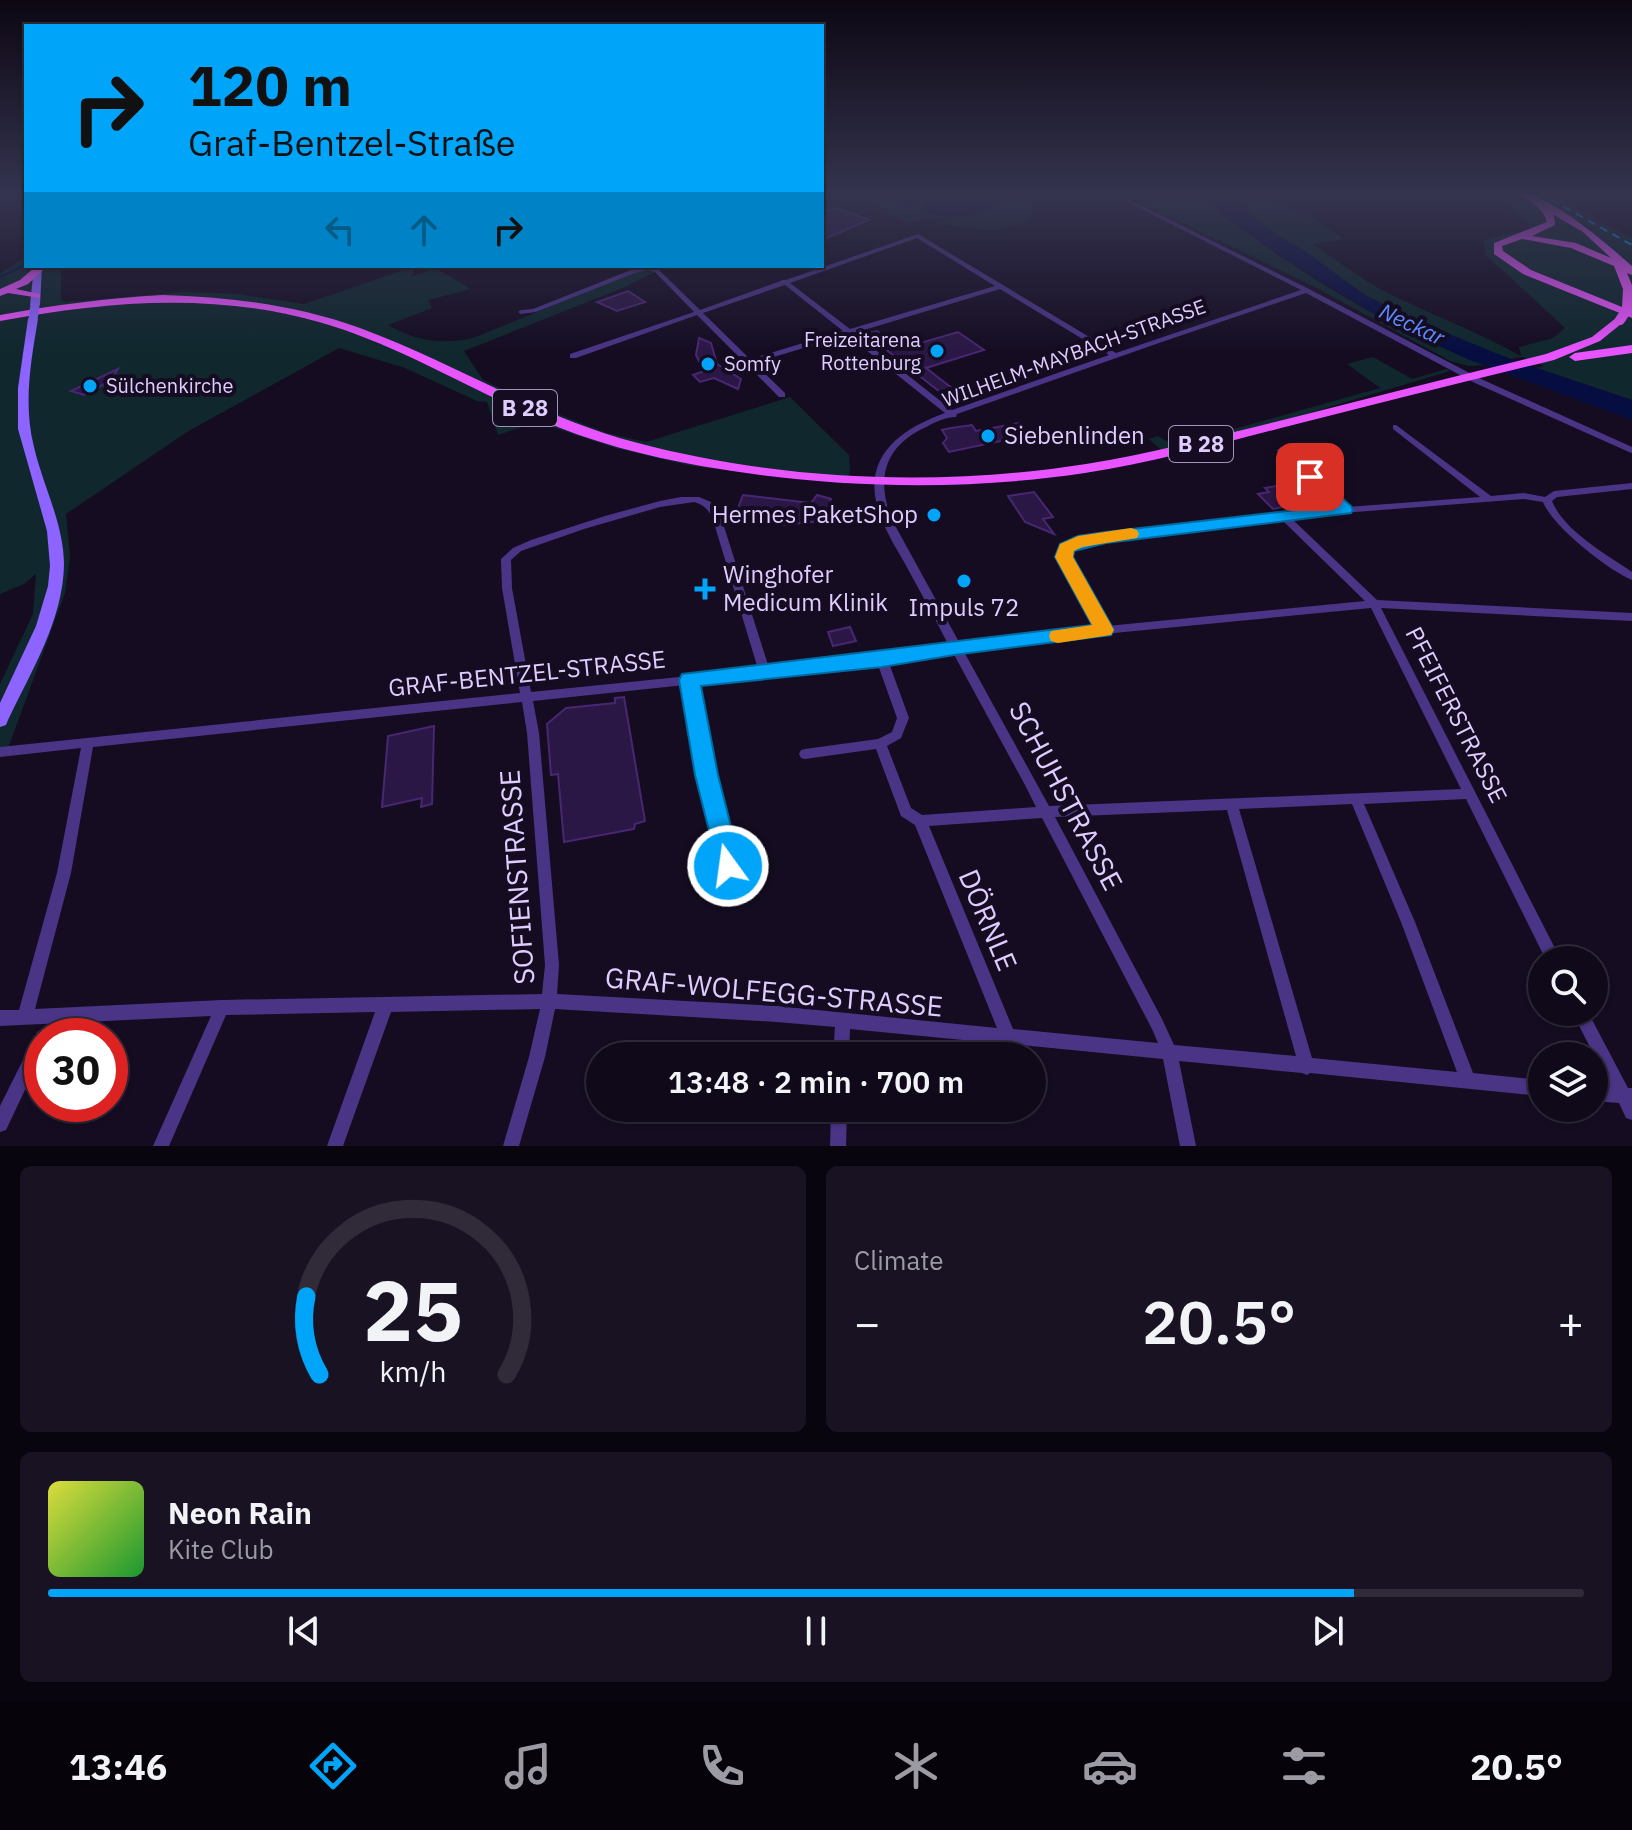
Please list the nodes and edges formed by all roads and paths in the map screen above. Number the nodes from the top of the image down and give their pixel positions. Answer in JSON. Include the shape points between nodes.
{"nodes":[{"id":1,"x":887,"y":246,"type":"edge"},
{"id":2,"x":936,"y":246,"type":"edge"},
{"id":3,"x":1220,"y":246,"type":"edge"},
{"id":4,"x":1497,"y":246,"type":"edge"},
{"id":5,"x":1576,"y":246,"type":"edge"},
{"id":6,"x":1605,"y":246,"type":"edge"},
{"id":7,"x":1613,"y":254,"type":"junction"},
{"id":8,"x":1619,"y":266,"type":"junction"},
{"id":9,"x":38,"y":268,"type":"edge"},
{"id":10,"x":643,"y":268,"type":"edge"},
{"id":11,"x":649,"y":268,"type":"edge"},
{"id":12,"x":823,"y":268,"type":"edge"},
{"id":13,"x":824,"y":268,"type":"edge"},
{"id":14,"x":1632,"y":272,"type":"edge"},
{"id":15,"x":784,"y":281,"type":"junction"},
{"id":16,"x":1002,"y":286,"type":"junction"},
{"id":17,"x":1307,"y":290,"type":"junction"},
{"id":18,"x":6,"y":292,"type":"edge"},
{"id":19,"x":36,"y":293,"type":"junction"},
{"id":20,"x":521,"y":312,"type":"dead end"},
{"id":21,"x":697,"y":312,"type":"junction"},
{"id":22,"x":1627,"y":314,"type":"edge"},
{"id":23,"x":0,"y":318,"type":"edge"},
{"id":24,"x":848,"y":332,"type":"junction"},
{"id":25,"x":1632,"y":349,"type":"edge"},
{"id":26,"x":1114,"y":355,"type":"junction"},
{"id":27,"x":573,"y":356,"type":"dead end"},
{"id":28,"x":1545,"y":358,"type":"junction"},
{"id":29,"x":749,"y":362,"type":"junction"},
{"id":30,"x":1471,"y":377,"type":"junction"},
{"id":31,"x":782,"y":395,"type":"dead end"},
{"id":32,"x":953,"y":415,"type":"junction"},
{"id":33,"x":1396,"y":427,"type":"dead end"},
{"id":34,"x":1281,"y":450,"type":"dead end"},
{"id":35,"x":1632,"y":450,"type":"edge"},
{"id":36,"x":878,"y":480,"type":"junction"},
{"id":37,"x":1632,"y":486,"type":"edge"},
{"id":38,"x":1488,"y":498,"type":"junction"},
{"id":39,"x":1547,"y":500,"type":"junction"},
{"id":40,"x":1345,"y":510,"type":"junction"},
{"id":41,"x":1282,"y":515,"type":"junction"},
{"id":42,"x":1632,"y":577,"type":"edge"},
{"id":43,"x":1374,"y":604,"type":"junction"},
{"id":44,"x":1632,"y":617,"type":"edge"},
{"id":45,"x":1104,"y":630,"type":"junction"},
{"id":46,"x":954,"y":647,"type":"junction"},
{"id":47,"x":882,"y":660,"type":"junction"},
{"id":48,"x":764,"y":671,"type":"junction"},
{"id":49,"x":690,"y":680,"type":"junction"},
{"id":50,"x":527,"y":696,"type":"junction"},
{"id":51,"x":0,"y":720,"type":"edge"},
{"id":52,"x":88,"y":743,"type":"junction"},
{"id":53,"x":880,"y":744,"type":"junction"},
{"id":54,"x":0,"y":752,"type":"edge"},
{"id":55,"x":805,"y":754,"type":"dead end"},
{"id":56,"x":1468,"y":794,"type":"junction"},
{"id":57,"x":1356,"y":800,"type":"junction"},
{"id":58,"x":1232,"y":806,"type":"junction"},
{"id":59,"x":1046,"y":812,"type":"junction"},
{"id":60,"x":920,"y":821,"type":"junction"},
{"id":61,"x":728,"y":866,"type":"dead end"},
{"id":62,"x":1547,"y":946,"type":"edge"},
{"id":63,"x":551,"y":1001,"type":"junction"},
{"id":64,"x":386,"y":1004,"type":"junction"},
{"id":65,"x":222,"y":1008,"type":"junction"},
{"id":66,"x":53,"y":1015,"type":"junction"},
{"id":67,"x":25,"y":1017,"type":"junction"},
{"id":68,"x":0,"y":1018,"type":"edge"},
{"id":69,"x":52,"y":1018,"type":"edge"},
{"id":70,"x":843,"y":1021,"type":"junction"},
{"id":71,"x":1588,"y":1026,"type":"edge"},
{"id":72,"x":1009,"y":1038,"type":"junction"},
{"id":73,"x":842,"y":1042,"type":"edge"},
{"id":74,"x":1170,"y":1053,"type":"junction"},
{"id":75,"x":1307,"y":1067,"type":"junction"},
{"id":76,"x":24,"y":1074,"type":"edge"},
{"id":77,"x":1468,"y":1080,"type":"junction"},
{"id":78,"x":1528,"y":1086,"type":"edge"},
{"id":79,"x":1608,"y":1094,"type":"edge"},
{"id":80,"x":1628,"y":1096,"type":"edge"},
{"id":81,"x":1632,"y":1112,"type":"edge"},
{"id":82,"x":839,"y":1122,"type":"edge"},
{"id":83,"x":0,"y":1124,"type":"edge"},
{"id":84,"x":161,"y":1146,"type":"edge"},
{"id":85,"x":335,"y":1146,"type":"edge"},
{"id":86,"x":511,"y":1146,"type":"edge"},
{"id":87,"x":838,"y":1146,"type":"edge"},
{"id":88,"x":1188,"y":1146,"type":"edge"}],
"edges":[{"from":1,"to":13,"type":"street"},
{"from":2,"to":16,"type":"street"},
{"from":3,"to":17,"type":"street"},
{"from":4,"to":22,"type":"main road","via":[[1504,259]]},
{"from":5,"to":8,"type":"main road"},
{"from":6,"to":7,"type":"main road"},
{"from":7,"to":8,"type":"main road"},
{"from":7,"to":14,"type":"main road"},
{"from":8,"to":22,"type":"main road","via":[[1628,289]]},
{"from":9,"to":18,"type":"main road"},
{"from":9,"to":19,"type":"main road"},
{"from":10,"to":20,"type":"street"},
{"from":11,"to":21,"type":"street"},
{"from":12,"to":15,"type":"street"},
{"from":15,"to":21,"type":"street"},
{"from":15,"to":24,"type":"street"},
{"from":16,"to":24,"type":"street"},
{"from":16,"to":26,"type":"street"},
{"from":17,"to":26,"type":"street","name":"WILHELM-MAYBACH-STRASSE"},
{"from":17,"to":30,"type":"street"},
{"from":18,"to":19,"type":"main road"},
{"from":19,"to":51,"type":"main road","bridge":true,"via":[[24,429],[52,519],[57,568],[46,622]]},
{"from":21,"to":27,"type":"street"},
{"from":21,"to":29,"type":"street"},
{"from":22,"to":28,"type":"main road","number":"B 28","via":[[1589,345]]},
{"from":23,"to":36,"type":"main road","number":"B 28","via":[[132,300],[264,305],[359,332],[545,417],[611,440],[734,467]]},
{"from":24,"to":29,"type":"street"},
{"from":24,"to":32,"type":"street"},
{"from":25,"to":28,"type":"main road"},
{"from":26,"to":32,"type":"street","name":"WILHELM-MAYBACH-STRASSE"},
{"from":28,"to":30,"type":"main road","number":"B 28"},
{"from":29,"to":31,"type":"street"},
{"from":30,"to":35,"type":"street"},
{"from":30,"to":36,"type":"main road","number":"B 28","via":[[1127,462],[1015,477]]},
{"from":32,"to":36,"type":"street","name":"WILHELM-MAYBACH-STRASSE","via":[[900,439],[884,460]]},
{"from":33,"to":38,"type":"street"},
{"from":34,"to":40,"type":"street"},
{"from":36,"to":46,"type":"street","name":"SCHUHSTRASSE","via":[[884,515]]},
{"from":37,"to":39,"type":"street","via":[[1554,494]]},
{"from":38,"to":39,"type":"street"},
{"from":38,"to":40,"type":"street"},
{"from":39,"to":42,"type":"street","via":[[1563,525]]},
{"from":40,"to":41,"type":"street"},
{"from":41,"to":43,"type":"street","name":"PFEIFERSTRASSE"},
{"from":41,"to":45,"type":"street","via":[[1106,537],[1066,548],[1064,557]]},
{"from":43,"to":44,"type":"street","name":"GRAF-BENTZEL-STRASSE"},
{"from":43,"to":45,"type":"street","name":"GRAF-BENTZEL-STRASSE"},
{"from":43,"to":56,"type":"street","name":"PFEIFERSTRASSE"},
{"from":45,"to":46,"type":"street","name":"GRAF-BENTZEL-STRASSE"},
{"from":46,"to":47,"type":"street","name":"GRAF-BENTZEL-STRASSE"},
{"from":46,"to":59,"type":"street","name":"SCHUHSTRASSE"},
{"from":47,"to":48,"type":"street","name":"GRAF-BENTZEL-STRASSE"},
{"from":47,"to":53,"type":"street","via":[[903,718],[897,735]]},
{"from":48,"to":49,"type":"street","name":"GRAF-BENTZEL-STRASSE"},
{"from":48,"to":50,"type":"street","name":"SOFIENSTRASSE","via":[[715,513],[706,502],[691,499],[549,537],[516,549],[506,559]]},
{"from":49,"to":50,"type":"street","name":"GRAF-BENTZEL-STRASSE"},
{"from":49,"to":61,"type":"street"},
{"from":50,"to":52,"type":"street","name":"GRAF-BENTZEL-STRASSE"},
{"from":50,"to":63,"type":"street","name":"SOFIENSTRASSE"},
{"from":52,"to":54,"type":"street","name":"GRAF-BENTZEL-STRASSE"},
{"from":52,"to":67,"type":"street","via":[[64,873]]},
{"from":53,"to":55,"type":"street"},
{"from":53,"to":60,"type":"street","name":"DÖRNLE","via":[[906,812]]},
{"from":56,"to":57,"type":"street"},
{"from":56,"to":62,"type":"street","name":"PFEIFERSTRASSE"},
{"from":57,"to":58,"type":"street"},
{"from":57,"to":77,"type":"street"},
{"from":58,"to":59,"type":"street"},
{"from":58,"to":75,"type":"street"},
{"from":59,"to":60,"type":"street"},
{"from":59,"to":74,"type":"street","name":"SCHUHSTRASSE"},
{"from":60,"to":72,"type":"street","name":"DÖRNLE"},
{"from":63,"to":64,"type":"street","name":"GRAF-WOLFEGG-STRASSE"},
{"from":63,"to":70,"type":"street","name":"GRAF-WOLFEGG-STRASSE"},
{"from":63,"to":86,"type":"street","name":"SOFIENSTRASSE"},
{"from":64,"to":65,"type":"street","name":"GRAF-WOLFEGG-STRASSE"},
{"from":64,"to":85,"type":"street"},
{"from":65,"to":66,"type":"street","name":"GRAF-WOLFEGG-STRASSE"},
{"from":65,"to":84,"type":"street"},
{"from":66,"to":67,"type":"street","name":"GRAF-WOLFEGG-STRASSE"},
{"from":66,"to":69,"type":"street"},
{"from":67,"to":68,"type":"street","name":"GRAF-WOLFEGG-STRASSE"},
{"from":70,"to":72,"type":"street","name":"GRAF-WOLFEGG-STRASSE"},
{"from":70,"to":73,"type":"street"},
{"from":71,"to":80,"type":"street"},
{"from":72,"to":74,"type":"street","name":"GRAF-WOLFEGG-STRASSE"},
{"from":74,"to":75,"type":"street","name":"GRAF-WOLFEGG-STRASSE"},
{"from":74,"to":88,"type":"street","name":"SCHUHSTRASSE"},
{"from":75,"to":77,"type":"street","name":"GRAF-WOLFEGG-STRASSE"},
{"from":76,"to":83,"type":"street"},
{"from":77,"to":78,"type":"street","name":"GRAF-WOLFEGG-STRASSE"},
{"from":79,"to":80,"type":"street"},
{"from":80,"to":81,"type":"street"},
{"from":82,"to":87,"type":"street"}]}
